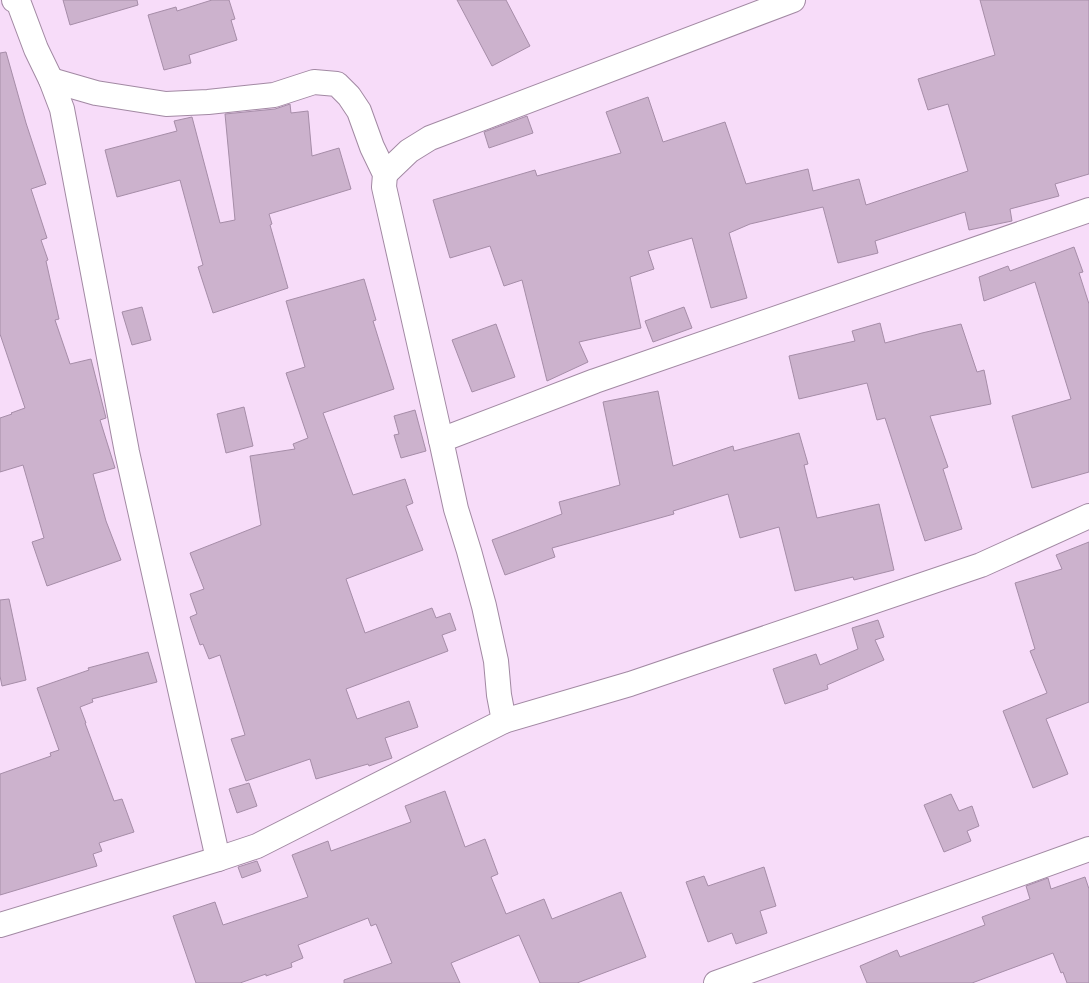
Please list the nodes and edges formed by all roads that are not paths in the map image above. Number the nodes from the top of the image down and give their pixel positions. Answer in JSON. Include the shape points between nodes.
{"nodes":[{"id":1,"x":14,"y":0,"type":"edge"},
{"id":2,"x":793,"y":0,"type":"edge"},
{"id":3,"x":51,"y":80,"type":"junction"},
{"id":4,"x":385,"y":174,"type":"junction"},
{"id":5,"x":1089,"y":210,"type":"edge"},
{"id":6,"x":441,"y":440,"type":"junction"},
{"id":7,"x":1089,"y":516,"type":"edge"},
{"id":8,"x":504,"y":721,"type":"junction"},
{"id":9,"x":1089,"y":849,"type":"edge"},
{"id":10,"x":218,"y":859,"type":"junction"},
{"id":11,"x":0,"y":924,"type":"edge"},
{"id":12,"x":716,"y":983,"type":"edge"}],
"edges":[{"from":1,"to":3,"type":"street","via":[[18,1]]},
{"from":2,"to":4,"type":"street","via":[[430,138],[409,150]]},
{"from":3,"to":4,"type":"street","via":[[96,93],[166,104],[274,95],[314,82],[337,84],[359,112]]},
{"from":3,"to":10,"type":"street","via":[[62,109],[127,452]]},
{"from":4,"to":6,"type":"street","via":[[384,187]]},
{"from":5,"to":6,"type":"street","via":[[595,381]]},
{"from":6,"to":8,"type":"street","via":[[456,510],[484,606]]},
{"from":7,"to":8,"type":"street","via":[[981,565],[630,684]]},
{"from":8,"to":10,"type":"street","via":[[257,846]]},
{"from":9,"to":12,"type":"street"},
{"from":10,"to":11,"type":"street"}]}
